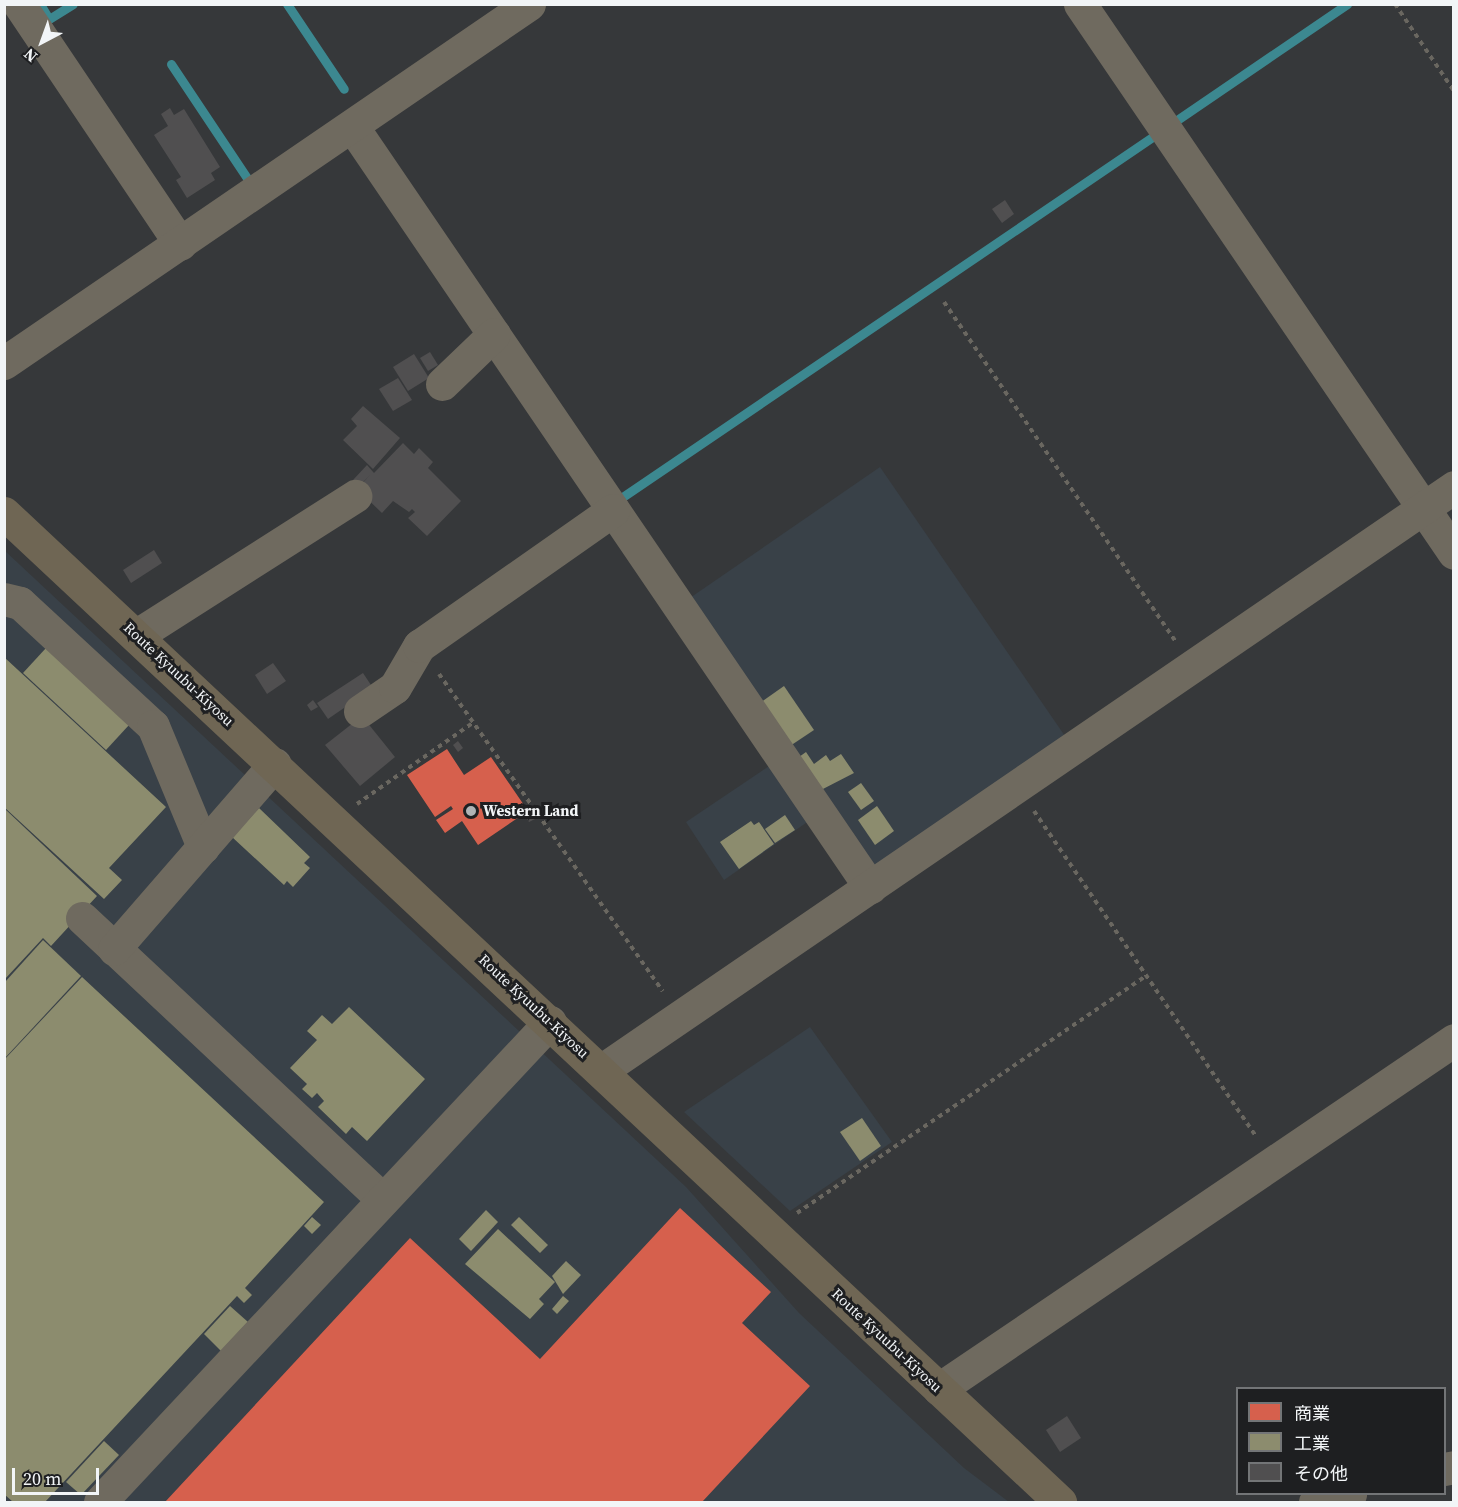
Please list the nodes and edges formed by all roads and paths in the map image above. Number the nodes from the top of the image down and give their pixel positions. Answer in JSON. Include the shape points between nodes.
{"nodes":[{"id":1,"x":19,"y":4,"type":"edge"},
{"id":2,"x":530,"y":4,"type":"edge"},
{"id":3,"x":1080,"y":4,"type":"edge"},
{"id":4,"x":1395,"y":4,"type":"edge"},
{"id":5,"x":1454,"y":92,"type":"edge"},
{"id":6,"x":352,"y":126,"type":"junction"},
{"id":7,"x":180,"y":244,"type":"junction"},
{"id":8,"x":944,"y":302,"type":"dead end"},
{"id":9,"x":494,"y":334,"type":"junction"},
{"id":10,"x":4,"y":363,"type":"edge"},
{"id":11,"x":442,"y":384,"type":"dead end"},
{"id":12,"x":1454,"y":487,"type":"edge"},
{"id":13,"x":355,"y":496,"type":"dead end"},
{"id":14,"x":1423,"y":508,"type":"junction"},
{"id":15,"x":613,"y":510,"type":"junction"},
{"id":16,"x":4,"y":513,"type":"edge"},
{"id":17,"x":1454,"y":553,"type":"edge"},
{"id":18,"x":4,"y":599,"type":"edge"},
{"id":19,"x":137,"y":635,"type":"junction"},
{"id":20,"x":419,"y":646,"type":"junction"},
{"id":21,"x":1192,"y":666,"type":"junction"},
{"id":22,"x":360,"y":711,"type":"dead end"},
{"id":23,"x":474,"y":722,"type":"junction"},
{"id":24,"x":275,"y":764,"type":"junction"},
{"id":25,"x":1017,"y":786,"type":"junction"},
{"id":26,"x":334,"y":820,"type":"junction"},
{"id":27,"x":203,"y":847,"type":"junction"},
{"id":28,"x":870,"y":887,"type":"junction"},
{"id":29,"x":82,"y":918,"type":"dead end"},
{"id":30,"x":114,"y":949,"type":"junction"},
{"id":31,"x":1146,"y":975,"type":"junction"},
{"id":32,"x":680,"y":1016,"type":"junction"},
{"id":33,"x":550,"y":1022,"type":"junction"},
{"id":34,"x":1454,"y":1040,"type":"edge"},
{"id":35,"x":602,"y":1070,"type":"junction"},
{"id":36,"x":1273,"y":1163,"type":"junction"},
{"id":37,"x":383,"y":1200,"type":"junction"},
{"id":38,"x":769,"y":1231,"type":"junction"},
{"id":39,"x":939,"y":1389,"type":"junction"},
{"id":40,"x":1346,"y":1495,"type":"edge"},
{"id":41,"x":100,"y":1503,"type":"edge"},
{"id":42,"x":1060,"y":1503,"type":"edge"},
{"id":43,"x":1315,"y":1503,"type":"edge"}],
"edges":[{"from":1,"to":7,"type":"street"},
{"from":2,"to":6,"type":"street"},
{"from":3,"to":14,"type":"street"},
{"from":4,"to":5,"type":"path"},
{"from":6,"to":7,"type":"street"},
{"from":6,"to":9,"type":"street"},
{"from":7,"to":10,"type":"street"},
{"from":8,"to":21,"type":"path"},
{"from":9,"to":11,"type":"street"},
{"from":9,"to":15,"type":"street"},
{"from":12,"to":14,"type":"street"},
{"from":13,"to":19,"type":"street"},
{"from":14,"to":17,"type":"street"},
{"from":14,"to":21,"type":"street"},
{"from":15,"to":20,"type":"street"},
{"from":15,"to":28,"type":"street"},
{"from":16,"to":19,"type":"main road","name":"Route Kyuubu-Kiyosu"},
{"from":18,"to":27,"type":"street","via":[[20,603],[153,726]]},
{"from":19,"to":24,"type":"main road","name":"Route Kyuubu-Kiyosu"},
{"from":20,"to":22,"type":"street","via":[[395,687]]},
{"from":20,"to":23,"type":"path"},
{"from":21,"to":25,"type":"street"},
{"from":23,"to":26,"type":"path"},
{"from":23,"to":32,"type":"path"},
{"from":24,"to":26,"type":"main road","name":"Route Kyuubu-Kiyosu"},
{"from":24,"to":27,"type":"street"},
{"from":25,"to":28,"type":"street"},
{"from":25,"to":31,"type":"path"},
{"from":26,"to":33,"type":"main road","name":"Route Kyuubu-Kiyosu"},
{"from":27,"to":30,"type":"street"},
{"from":28,"to":32,"type":"street"},
{"from":29,"to":30,"type":"street"},
{"from":30,"to":37,"type":"street"},
{"from":31,"to":36,"type":"path"},
{"from":31,"to":38,"type":"path"},
{"from":32,"to":35,"type":"street"},
{"from":33,"to":35,"type":"main road","name":"Route Kyuubu-Kiyosu"},
{"from":33,"to":37,"type":"street"},
{"from":34,"to":36,"type":"street"},
{"from":35,"to":38,"type":"main road","name":"Route Kyuubu-Kiyosu"},
{"from":36,"to":39,"type":"street"},
{"from":37,"to":41,"type":"street"},
{"from":38,"to":39,"type":"main road","name":"Route Kyuubu-Kiyosu"},
{"from":39,"to":42,"type":"main road","name":"Route Kyuubu-Kiyosu"},
{"from":40,"to":43,"type":"street"}]}
